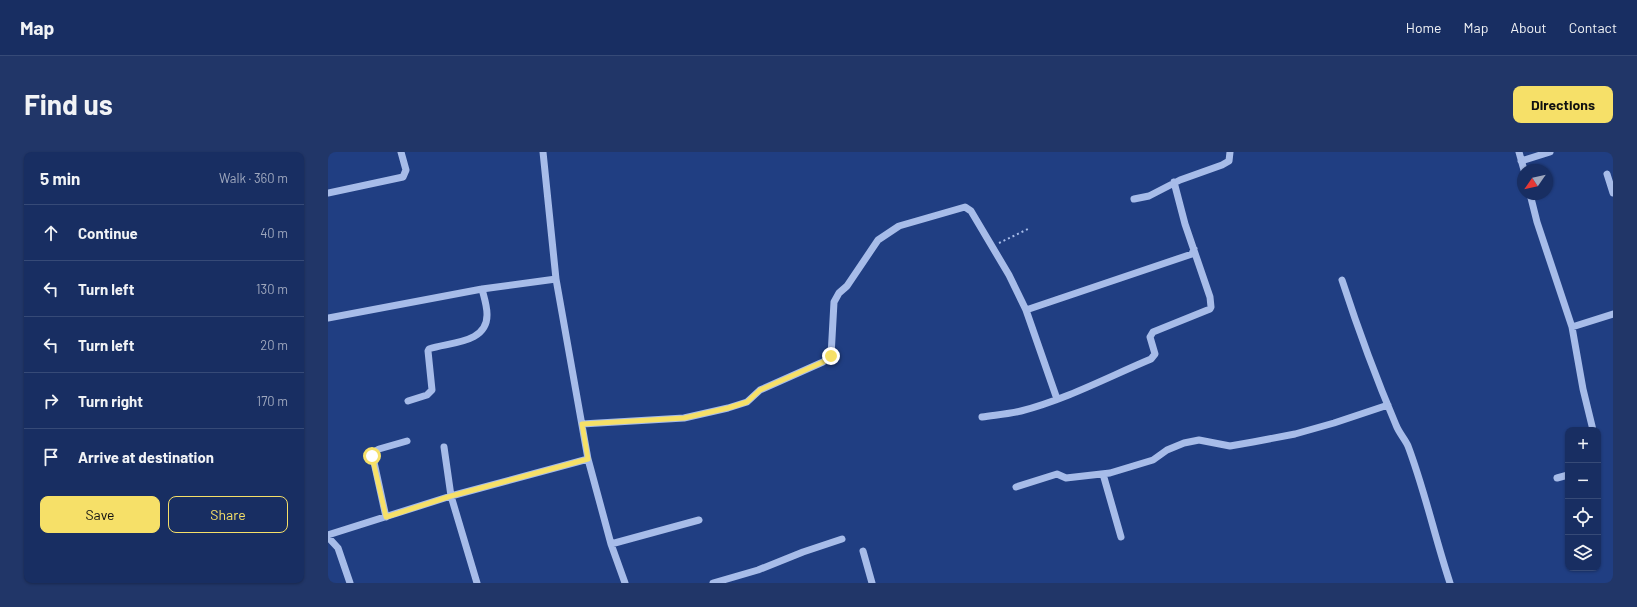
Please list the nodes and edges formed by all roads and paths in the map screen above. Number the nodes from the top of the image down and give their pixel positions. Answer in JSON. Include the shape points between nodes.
{"nodes":[{"id":1,"x":401,"y":152,"type":"edge"},
{"id":2,"x":543,"y":152,"type":"edge"},
{"id":3,"x":1230,"y":152,"type":"edge"},
{"id":4,"x":1519,"y":152,"type":"edge"},
{"id":5,"x":1550,"y":152,"type":"edge"},
{"id":6,"x":1521,"y":161,"type":"junction"},
{"id":7,"x":1522,"y":164,"type":"edge"},
{"id":8,"x":1607,"y":174,"type":"dead end"},
{"id":9,"x":1174,"y":182,"type":"junction"},
{"id":10,"x":328,"y":193,"type":"edge"},
{"id":11,"x":1613,"y":193,"type":"edge"},
{"id":12,"x":1134,"y":199,"type":"dead end"},
{"id":13,"x":1532,"y":200,"type":"edge"},
{"id":14,"x":1028,"y":229,"type":"dead end"},
{"id":15,"x":992,"y":246,"type":"junction"},
{"id":16,"x":1194,"y":253,"type":"junction"},
{"id":17,"x":556,"y":279,"type":"junction"},
{"id":18,"x":1342,"y":280,"type":"dead end"},
{"id":19,"x":482,"y":289,"type":"junction"},
{"id":20,"x":1026,"y":310,"type":"junction"},
{"id":21,"x":1613,"y":314,"type":"edge"},
{"id":22,"x":328,"y":318,"type":"edge"},
{"id":23,"x":1572,"y":327,"type":"junction"},
{"id":24,"x":1057,"y":399,"type":"junction"},
{"id":25,"x":408,"y":401,"type":"dead end"},
{"id":26,"x":1388,"y":405,"type":"junction"},
{"id":27,"x":982,"y":417,"type":"dead end"},
{"id":28,"x":582,"y":424,"type":"junction"},
{"id":29,"x":1592,"y":427,"type":"edge"},
{"id":30,"x":407,"y":441,"type":"dead end"},
{"id":31,"x":444,"y":448,"type":"dead end"},
{"id":32,"x":588,"y":459,"type":"junction"},
{"id":33,"x":1103,"y":474,"type":"junction"},
{"id":34,"x":1565,"y":476,"type":"edge"},
{"id":35,"x":1557,"y":478,"type":"dead end"},
{"id":36,"x":1016,"y":487,"type":"dead end"},
{"id":37,"x":451,"y":496,"type":"junction"},
{"id":38,"x":386,"y":517,"type":"junction"},
{"id":39,"x":698,"y":520,"type":"dead end"},
{"id":40,"x":328,"y":536,"type":"edge"},
{"id":41,"x":1121,"y":537,"type":"dead end"},
{"id":42,"x":842,"y":539,"type":"dead end"},
{"id":43,"x":611,"y":544,"type":"junction"},
{"id":44,"x":863,"y":550,"type":"dead end"},
{"id":45,"x":350,"y":583,"type":"edge"},
{"id":46,"x":477,"y":583,"type":"edge"},
{"id":47,"x":624,"y":583,"type":"edge"},
{"id":48,"x":713,"y":583,"type":"edge"},
{"id":49,"x":872,"y":583,"type":"edge"},
{"id":50,"x":1450,"y":583,"type":"edge"}],
"edges":[{"from":1,"to":10,"type":"street","via":[[406,170],[403,177]]},
{"from":2,"to":17,"type":"street"},
{"from":3,"to":9,"type":"street","via":[[1227,163]]},
{"from":4,"to":6,"type":"street"},
{"from":5,"to":6,"type":"street"},
{"from":6,"to":7,"type":"street"},
{"from":8,"to":11,"type":"street"},
{"from":9,"to":12,"type":"street","via":[[1149,196]]},
{"from":9,"to":16,"type":"street"},
{"from":13,"to":23,"type":"street"},
{"from":14,"to":15,"type":"path"},
{"from":15,"to":20,"type":"street"},
{"from":15,"to":28,"type":"street","via":[[971,212],[965,207],[899,226],[878,240],[847,286],[836,297],[832,316],[831,356],[828,359],[760,390],[747,402],[728,408],[684,418]]},
{"from":16,"to":20,"type":"street"},
{"from":16,"to":24,"type":"street","via":[[1210,297],[1210,309],[1153,332],[1150,336],[1155,354],[1151,359]]},
{"from":17,"to":19,"type":"street"},
{"from":17,"to":28,"type":"street"},
{"from":18,"to":26,"type":"street"},
{"from":19,"to":22,"type":"street"},
{"from":19,"to":25,"type":"street","via":[[487,314],[480,333],[473,338],[429,349],[432,390],[427,395]]},
{"from":20,"to":24,"type":"street"},
{"from":21,"to":23,"type":"street"},
{"from":23,"to":29,"type":"street","via":[[1582,389]]},
{"from":24,"to":27,"type":"street","via":[[1020,411]]},
{"from":26,"to":33,"type":"street","via":[[1294,434],[1253,442],[1230,446],[1199,440],[1191,441],[1178,445],[1146,463]]},
{"from":26,"to":50,"type":"street","via":[[1408,447]]},
{"from":28,"to":32,"type":"street"},
{"from":30,"to":38,"type":"street","via":[[372,453]]},
{"from":31,"to":37,"type":"street"},
{"from":32,"to":37,"type":"street"},
{"from":32,"to":43,"type":"street"},
{"from":33,"to":36,"type":"street","via":[[1066,478],[1057,474]]},
{"from":33,"to":41,"type":"street"},
{"from":34,"to":35,"type":"street"},
{"from":37,"to":38,"type":"street"},
{"from":37,"to":46,"type":"street"},
{"from":38,"to":40,"type":"street"},
{"from":39,"to":43,"type":"street"},
{"from":40,"to":45,"type":"street","via":[[338,548]]},
{"from":42,"to":48,"type":"street","via":[[758,570]]},
{"from":43,"to":47,"type":"street"},
{"from":44,"to":49,"type":"street"}]}
